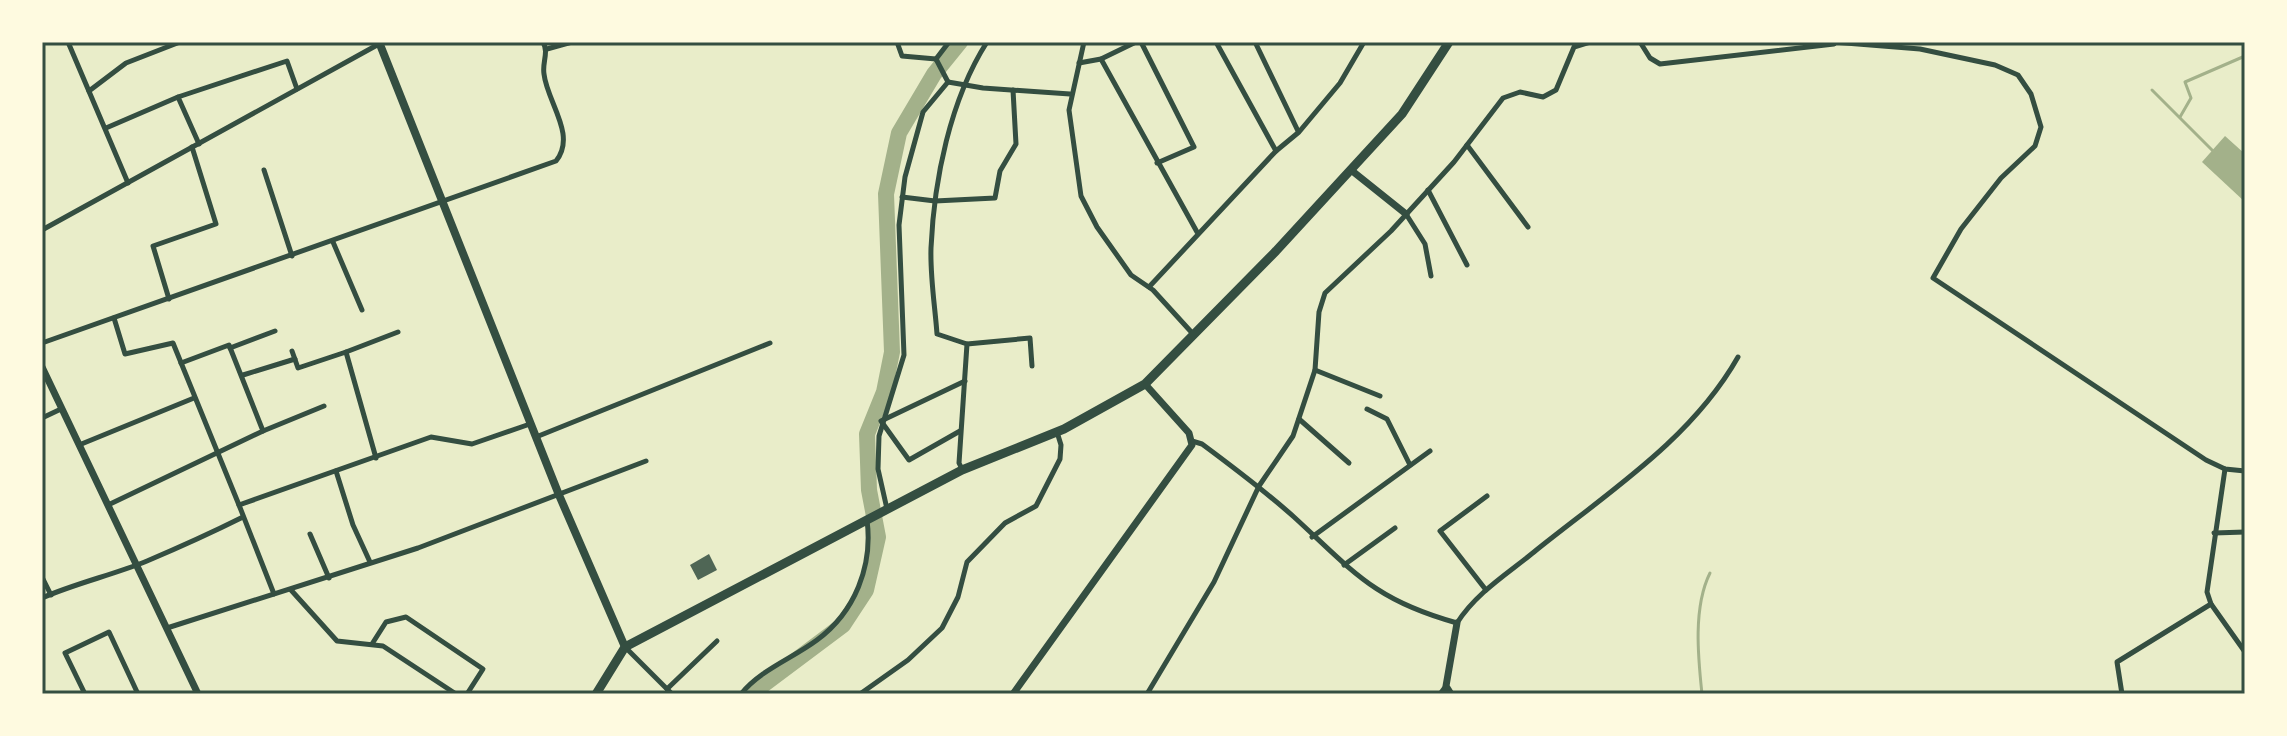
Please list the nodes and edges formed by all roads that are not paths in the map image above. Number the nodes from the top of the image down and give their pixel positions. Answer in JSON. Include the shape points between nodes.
{"nodes":[{"id":1,"x":68,"y":42,"type":"edge"},
{"id":2,"x":180,"y":42,"type":"edge"},
{"id":3,"x":543,"y":42,"type":"edge"},
{"id":4,"x":572,"y":42,"type":"edge"},
{"id":5,"x":897,"y":42,"type":"edge"},
{"id":6,"x":949,"y":42,"type":"edge"},
{"id":7,"x":987,"y":42,"type":"edge"},
{"id":8,"x":1084,"y":42,"type":"edge"},
{"id":9,"x":1139,"y":42,"type":"edge"},
{"id":10,"x":1216,"y":42,"type":"edge"},
{"id":11,"x":1255,"y":42,"type":"edge"},
{"id":12,"x":1364,"y":42,"type":"edge"},
{"id":13,"x":1449,"y":42,"type":"edge"},
{"id":14,"x":1590,"y":42,"type":"edge"},
{"id":15,"x":1640,"y":42,"type":"edge"},
{"id":16,"x":379,"y":43,"type":"edge"},
{"id":17,"x":1834,"y":43,"type":"edge"},
{"id":18,"x":547,"y":49,"type":"junction"},
{"id":19,"x":1101,"y":59,"type":"junction"},
{"id":20,"x":937,"y":61,"type":"junction"},
{"id":21,"x":1079,"y":63,"type":"junction"},
{"id":22,"x":948,"y":81,"type":"junction"},
{"id":23,"x":965,"y":86,"type":"junction"},
{"id":24,"x":297,"y":89,"type":"junction"},
{"id":25,"x":1013,"y":90,"type":"junction"},
{"id":26,"x":89,"y":91,"type":"junction"},
{"id":27,"x":1070,"y":94,"type":"junction"},
{"id":28,"x":178,"y":97,"type":"junction"},
{"id":29,"x":106,"y":128,"type":"junction"},
{"id":30,"x":1299,"y":132,"type":"junction"},
{"id":31,"x":196,"y":145,"type":"junction"},
{"id":32,"x":1467,"y":145,"type":"junction"},
{"id":33,"x":1276,"y":151,"type":"junction"},
{"id":34,"x":1157,"y":163,"type":"junction"},
{"id":35,"x":264,"y":170,"type":"dead end"},
{"id":36,"x":1351,"y":170,"type":"junction"},
{"id":37,"x":128,"y":183,"type":"junction"},
{"id":38,"x":1428,"y":190,"type":"junction"},
{"id":39,"x":902,"y":197,"type":"junction"},
{"id":40,"x":442,"y":201,"type":"junction"},
{"id":41,"x":935,"y":201,"type":"junction"},
{"id":42,"x":1406,"y":214,"type":"junction"},
{"id":43,"x":1528,"y":227,"type":"dead end"},
{"id":44,"x":42,"y":230,"type":"edge"},
{"id":45,"x":1197,"y":232,"type":"junction"},
{"id":46,"x":333,"y":242,"type":"junction"},
{"id":47,"x":292,"y":256,"type":"junction"},
{"id":48,"x":1467,"y":265,"type":"dead end"},
{"id":49,"x":1431,"y":276,"type":"dead end"},
{"id":50,"x":1149,"y":287,"type":"junction"},
{"id":51,"x":169,"y":299,"type":"junction"},
{"id":52,"x":362,"y":310,"type":"dead end"},
{"id":53,"x":114,"y":318,"type":"junction"},
{"id":54,"x":275,"y":331,"type":"dead end"},
{"id":55,"x":398,"y":332,"type":"dead end"},
{"id":56,"x":1194,"y":336,"type":"junction"},
{"id":57,"x":42,"y":343,"type":"edge"},
{"id":58,"x":770,"y":343,"type":"dead end"},
{"id":59,"x":967,"y":344,"type":"junction"},
{"id":60,"x":230,"y":348,"type":"junction"},
{"id":61,"x":292,"y":351,"type":"dead end"},
{"id":62,"x":346,"y":352,"type":"junction"},
{"id":63,"x":1738,"y":357,"type":"dead end"},
{"id":64,"x":295,"y":359,"type":"junction"},
{"id":65,"x":181,"y":363,"type":"junction"},
{"id":66,"x":1032,"y":366,"type":"dead end"},
{"id":67,"x":42,"y":367,"type":"edge"},
{"id":68,"x":1315,"y":370,"type":"junction"},
{"id":69,"x":243,"y":375,"type":"junction"},
{"id":70,"x":965,"y":381,"type":"junction"},
{"id":71,"x":45,"y":382,"type":"edge"},
{"id":72,"x":1145,"y":384,"type":"junction"},
{"id":73,"x":1380,"y":396,"type":"dead end"},
{"id":74,"x":194,"y":398,"type":"junction"},
{"id":75,"x":324,"y":406,"type":"dead end"},
{"id":76,"x":61,"y":409,"type":"junction"},
{"id":77,"x":1367,"y":409,"type":"dead end"},
{"id":78,"x":42,"y":418,"type":"edge"},
{"id":79,"x":1299,"y":419,"type":"junction"},
{"id":80,"x":881,"y":421,"type":"junction"},
{"id":81,"x":530,"y":424,"type":"junction"},
{"id":82,"x":263,"y":431,"type":"junction"},
{"id":83,"x":961,"y":431,"type":"junction"},
{"id":84,"x":1057,"y":432,"type":"junction"},
{"id":85,"x":535,"y":437,"type":"junction"},
{"id":86,"x":1192,"y":441,"type":"junction"},
{"id":87,"x":78,"y":445,"type":"junction"},
{"id":88,"x":219,"y":451,"type":"junction"},
{"id":89,"x":1430,"y":451,"type":"dead end"},
{"id":90,"x":376,"y":458,"type":"junction"},
{"id":91,"x":646,"y":461,"type":"dead end"},
{"id":92,"x":1349,"y":463,"type":"dead end"},
{"id":93,"x":1410,"y":465,"type":"junction"},
{"id":94,"x":2225,"y":469,"type":"junction"},
{"id":95,"x":962,"y":470,"type":"junction"},
{"id":96,"x":336,"y":471,"type":"junction"},
{"id":97,"x":2245,"y":471,"type":"edge"},
{"id":98,"x":1259,"y":486,"type":"junction"},
{"id":99,"x":559,"y":495,"type":"junction"},
{"id":100,"x":1487,"y":496,"type":"dead end"},
{"id":101,"x":108,"y":505,"type":"junction"},
{"id":102,"x":239,"y":505,"type":"junction"},
{"id":103,"x":885,"y":510,"type":"junction"},
{"id":104,"x":243,"y":517,"type":"junction"},
{"id":105,"x":869,"y":519,"type":"junction"},
{"id":106,"x":1395,"y":528,"type":"dead end"},
{"id":107,"x":2245,"y":532,"type":"edge"},
{"id":108,"x":2214,"y":533,"type":"junction"},
{"id":109,"x":310,"y":534,"type":"dead end"},
{"id":110,"x":1312,"y":537,"type":"junction"},
{"id":111,"x":370,"y":562,"type":"junction"},
{"id":112,"x":136,"y":564,"type":"junction"},
{"id":113,"x":1344,"y":565,"type":"junction"},
{"id":114,"x":42,"y":577,"type":"edge"},
{"id":115,"x":329,"y":578,"type":"junction"},
{"id":116,"x":291,"y":590,"type":"junction"},
{"id":117,"x":1486,"y":590,"type":"junction"},
{"id":118,"x":274,"y":594,"type":"junction"},
{"id":119,"x":51,"y":595,"type":"junction"},
{"id":120,"x":42,"y":598,"type":"edge"},
{"id":121,"x":2211,"y":604,"type":"junction"},
{"id":122,"x":1457,"y":623,"type":"junction"},
{"id":123,"x":167,"y":628,"type":"junction"},
{"id":124,"x":717,"y":641,"type":"dead end"},
{"id":125,"x":372,"y":644,"type":"junction"},
{"id":126,"x":625,"y":647,"type":"junction"},
{"id":127,"x":2245,"y":652,"type":"edge"},
{"id":128,"x":1448,"y":690,"type":"edge"},
{"id":129,"x":670,"y":692,"type":"edge"},
{"id":130,"x":85,"y":694,"type":"edge"},
{"id":131,"x":138,"y":694,"type":"edge"},
{"id":132,"x":198,"y":694,"type":"edge"},
{"id":133,"x":456,"y":694,"type":"edge"},
{"id":134,"x":467,"y":694,"type":"edge"},
{"id":135,"x":596,"y":694,"type":"edge"},
{"id":136,"x":741,"y":694,"type":"edge"},
{"id":137,"x":860,"y":694,"type":"edge"},
{"id":138,"x":1013,"y":694,"type":"edge"},
{"id":139,"x":1147,"y":694,"type":"edge"},
{"id":140,"x":1440,"y":694,"type":"edge"},
{"id":141,"x":2122,"y":694,"type":"edge"}],
"edges":[{"from":1,"to":26,"type":"street"},
{"from":2,"to":26,"type":"street","via":[[126,63]]},
{"from":3,"to":18,"type":"street"},
{"from":4,"to":18,"type":"street"},
{"from":5,"to":20,"type":"street","via":[[902,56]]},
{"from":6,"to":20,"type":"street"},
{"from":7,"to":23,"type":"street"},
{"from":8,"to":21,"type":"street"},
{"from":9,"to":19,"type":"street"},
{"from":9,"to":34,"type":"street","via":[[1194,147]]},
{"from":10,"to":33,"type":"street"},
{"from":11,"to":30,"type":"street"},
{"from":12,"to":30,"type":"street","via":[[1355,63]]},
{"from":13,"to":36,"type":"main road","via":[[1402,114]]},
{"from":14,"to":32,"type":"street","via":[[1574,47],[1556,90],[1543,97],[1520,92],[1503,98]]},
{"from":15,"to":17,"type":"street","via":[[1660,64]]},
{"from":16,"to":24,"type":"street"},
{"from":16,"to":40,"type":"main road"},
{"from":17,"to":94,"type":"street","via":[[1945,53],[2010,70],[2025,82],[2041,127],[2035,146],[2001,178],[1961,229],[1933,278]]},
{"from":18,"to":40,"type":"street","via":[[543,73],[563,133],[562,154],[556,161]]},
{"from":19,"to":21,"type":"street"},
{"from":19,"to":34,"type":"street"},
{"from":20,"to":22,"type":"street"},
{"from":21,"to":27,"type":"street"},
{"from":22,"to":23,"type":"street"},
{"from":22,"to":39,"type":"street","via":[[923,112]]},
{"from":23,"to":25,"type":"street"},
{"from":23,"to":41,"type":"street"},
{"from":24,"to":28,"type":"street","via":[[287,61]]},
{"from":24,"to":31,"type":"street"},
{"from":25,"to":27,"type":"street"},
{"from":25,"to":41,"type":"street","via":[[1016,144],[1000,171],[995,198]]},
{"from":26,"to":29,"type":"street"},
{"from":27,"to":50,"type":"street","via":[[1081,196],[1131,275]]},
{"from":28,"to":29,"type":"street"},
{"from":28,"to":31,"type":"street"},
{"from":29,"to":37,"type":"street"},
{"from":30,"to":33,"type":"street"},
{"from":31,"to":37,"type":"street"},
{"from":31,"to":51,"type":"street","via":[[216,224],[153,246]]},
{"from":32,"to":38,"type":"street"},
{"from":32,"to":43,"type":"street"},
{"from":33,"to":45,"type":"street"},
{"from":34,"to":45,"type":"street"},
{"from":35,"to":47,"type":"street"},
{"from":36,"to":42,"type":"street"},
{"from":36,"to":56,"type":"main road"},
{"from":37,"to":44,"type":"street"},
{"from":38,"to":42,"type":"street"},
{"from":38,"to":48,"type":"street"},
{"from":39,"to":41,"type":"street"},
{"from":39,"to":80,"type":"street","via":[[904,355]]},
{"from":40,"to":46,"type":"street"},
{"from":40,"to":81,"type":"main road"},
{"from":41,"to":59,"type":"street","via":[[931,251],[937,334]]},
{"from":42,"to":49,"type":"street","via":[[1425,244]]},
{"from":42,"to":68,"type":"street","via":[[1325,293]]},
{"from":45,"to":50,"type":"street"},
{"from":46,"to":47,"type":"street"},
{"from":46,"to":52,"type":"street"},
{"from":47,"to":51,"type":"street"},
{"from":50,"to":56,"type":"street"},
{"from":51,"to":53,"type":"street"},
{"from":53,"to":57,"type":"street"},
{"from":53,"to":65,"type":"street","via":[[125,354],[173,343]]},
{"from":54,"to":60,"type":"street"},
{"from":55,"to":62,"type":"street"},
{"from":56,"to":72,"type":"main road"},
{"from":58,"to":85,"type":"street"},
{"from":59,"to":66,"type":"street","via":[[1030,338]]},
{"from":59,"to":70,"type":"street"},
{"from":60,"to":65,"type":"street"},
{"from":60,"to":69,"type":"street"},
{"from":61,"to":64,"type":"street"},
{"from":62,"to":64,"type":"street","via":[[298,368]]},
{"from":62,"to":90,"type":"street"},
{"from":63,"to":117,"type":"street","via":[[1712,399],[1670,442]]},
{"from":64,"to":69,"type":"street"},
{"from":65,"to":74,"type":"street"},
{"from":67,"to":71,"type":"street"},
{"from":68,"to":73,"type":"street"},
{"from":68,"to":79,"type":"street"},
{"from":69,"to":82,"type":"street"},
{"from":70,"to":80,"type":"street"},
{"from":70,"to":83,"type":"street"},
{"from":71,"to":76,"type":"street"},
{"from":72,"to":84,"type":"main road"},
{"from":72,"to":86,"type":"street"},
{"from":74,"to":87,"type":"street"},
{"from":74,"to":88,"type":"street"},
{"from":75,"to":82,"type":"street"},
{"from":76,"to":78,"type":"street"},
{"from":76,"to":87,"type":"street"},
{"from":77,"to":93,"type":"street","via":[[1387,419]]},
{"from":79,"to":92,"type":"street"},
{"from":79,"to":98,"type":"street"},
{"from":80,"to":83,"type":"street","via":[[909,460]]},
{"from":80,"to":103,"type":"street","via":[[878,469]]},
{"from":81,"to":85,"type":"main road"},
{"from":81,"to":90,"type":"street","via":[[472,444],[431,437]]},
{"from":82,"to":88,"type":"street"},
{"from":83,"to":95,"type":"street"},
{"from":84,"to":95,"type":"main road"},
{"from":84,"to":137,"type":"street","via":[[1060,459],[1036,506],[1005,523],[967,562],[942,628]]},
{"from":85,"to":99,"type":"main road"},
{"from":86,"to":98,"type":"street"},
{"from":86,"to":138,"type":"street"},
{"from":87,"to":101,"type":"street"},
{"from":88,"to":101,"type":"street"},
{"from":88,"to":102,"type":"street"},
{"from":89,"to":93,"type":"street"},
{"from":90,"to":96,"type":"street"},
{"from":91,"to":99,"type":"street"},
{"from":93,"to":110,"type":"street"},
{"from":94,"to":97,"type":"street"},
{"from":94,"to":108,"type":"street"},
{"from":95,"to":103,"type":"main road"},
{"from":96,"to":102,"type":"street"},
{"from":96,"to":111,"type":"street"},
{"from":98,"to":110,"type":"street"},
{"from":98,"to":139,"type":"street","via":[[1214,582]]},
{"from":99,"to":111,"type":"street"},
{"from":99,"to":126,"type":"main road"},
{"from":100,"to":117,"type":"street","via":[[1440,531]]},
{"from":101,"to":112,"type":"street"},
{"from":102,"to":104,"type":"street"},
{"from":103,"to":105,"type":"main road"},
{"from":104,"to":112,"type":"street"},
{"from":104,"to":118,"type":"street"},
{"from":105,"to":126,"type":"main road"},
{"from":105,"to":136,"type":"street","via":[[867,564],[858,591],[842,614],[819,639]]},
{"from":106,"to":113,"type":"street"},
{"from":107,"to":108,"type":"street"},
{"from":108,"to":121,"type":"street","via":[[2207,573]]},
{"from":109,"to":115,"type":"street"},
{"from":110,"to":113,"type":"street"},
{"from":111,"to":115,"type":"street"},
{"from":112,"to":119,"type":"street"},
{"from":112,"to":123,"type":"street"},
{"from":113,"to":122,"type":"street","via":[[1392,599]]},
{"from":114,"to":119,"type":"street"},
{"from":115,"to":116,"type":"street"},
{"from":116,"to":118,"type":"street"},
{"from":116,"to":125,"type":"street","via":[[337,641]]},
{"from":117,"to":122,"type":"street"},
{"from":118,"to":123,"type":"street"},
{"from":119,"to":120,"type":"street"},
{"from":121,"to":127,"type":"street"},
{"from":121,"to":141,"type":"street","via":[[2117,662]]},
{"from":122,"to":128,"type":"street"},
{"from":123,"to":132,"type":"street"},
{"from":124,"to":129,"type":"street"},
{"from":125,"to":133,"type":"street"},
{"from":125,"to":134,"type":"street","via":[[386,622],[406,617],[483,669]]},
{"from":126,"to":129,"type":"street"},
{"from":126,"to":135,"type":"main road"},
{"from":128,"to":140,"type":"street"},
{"from":130,"to":131,"type":"street","via":[[65,653],[109,632]]}]}
